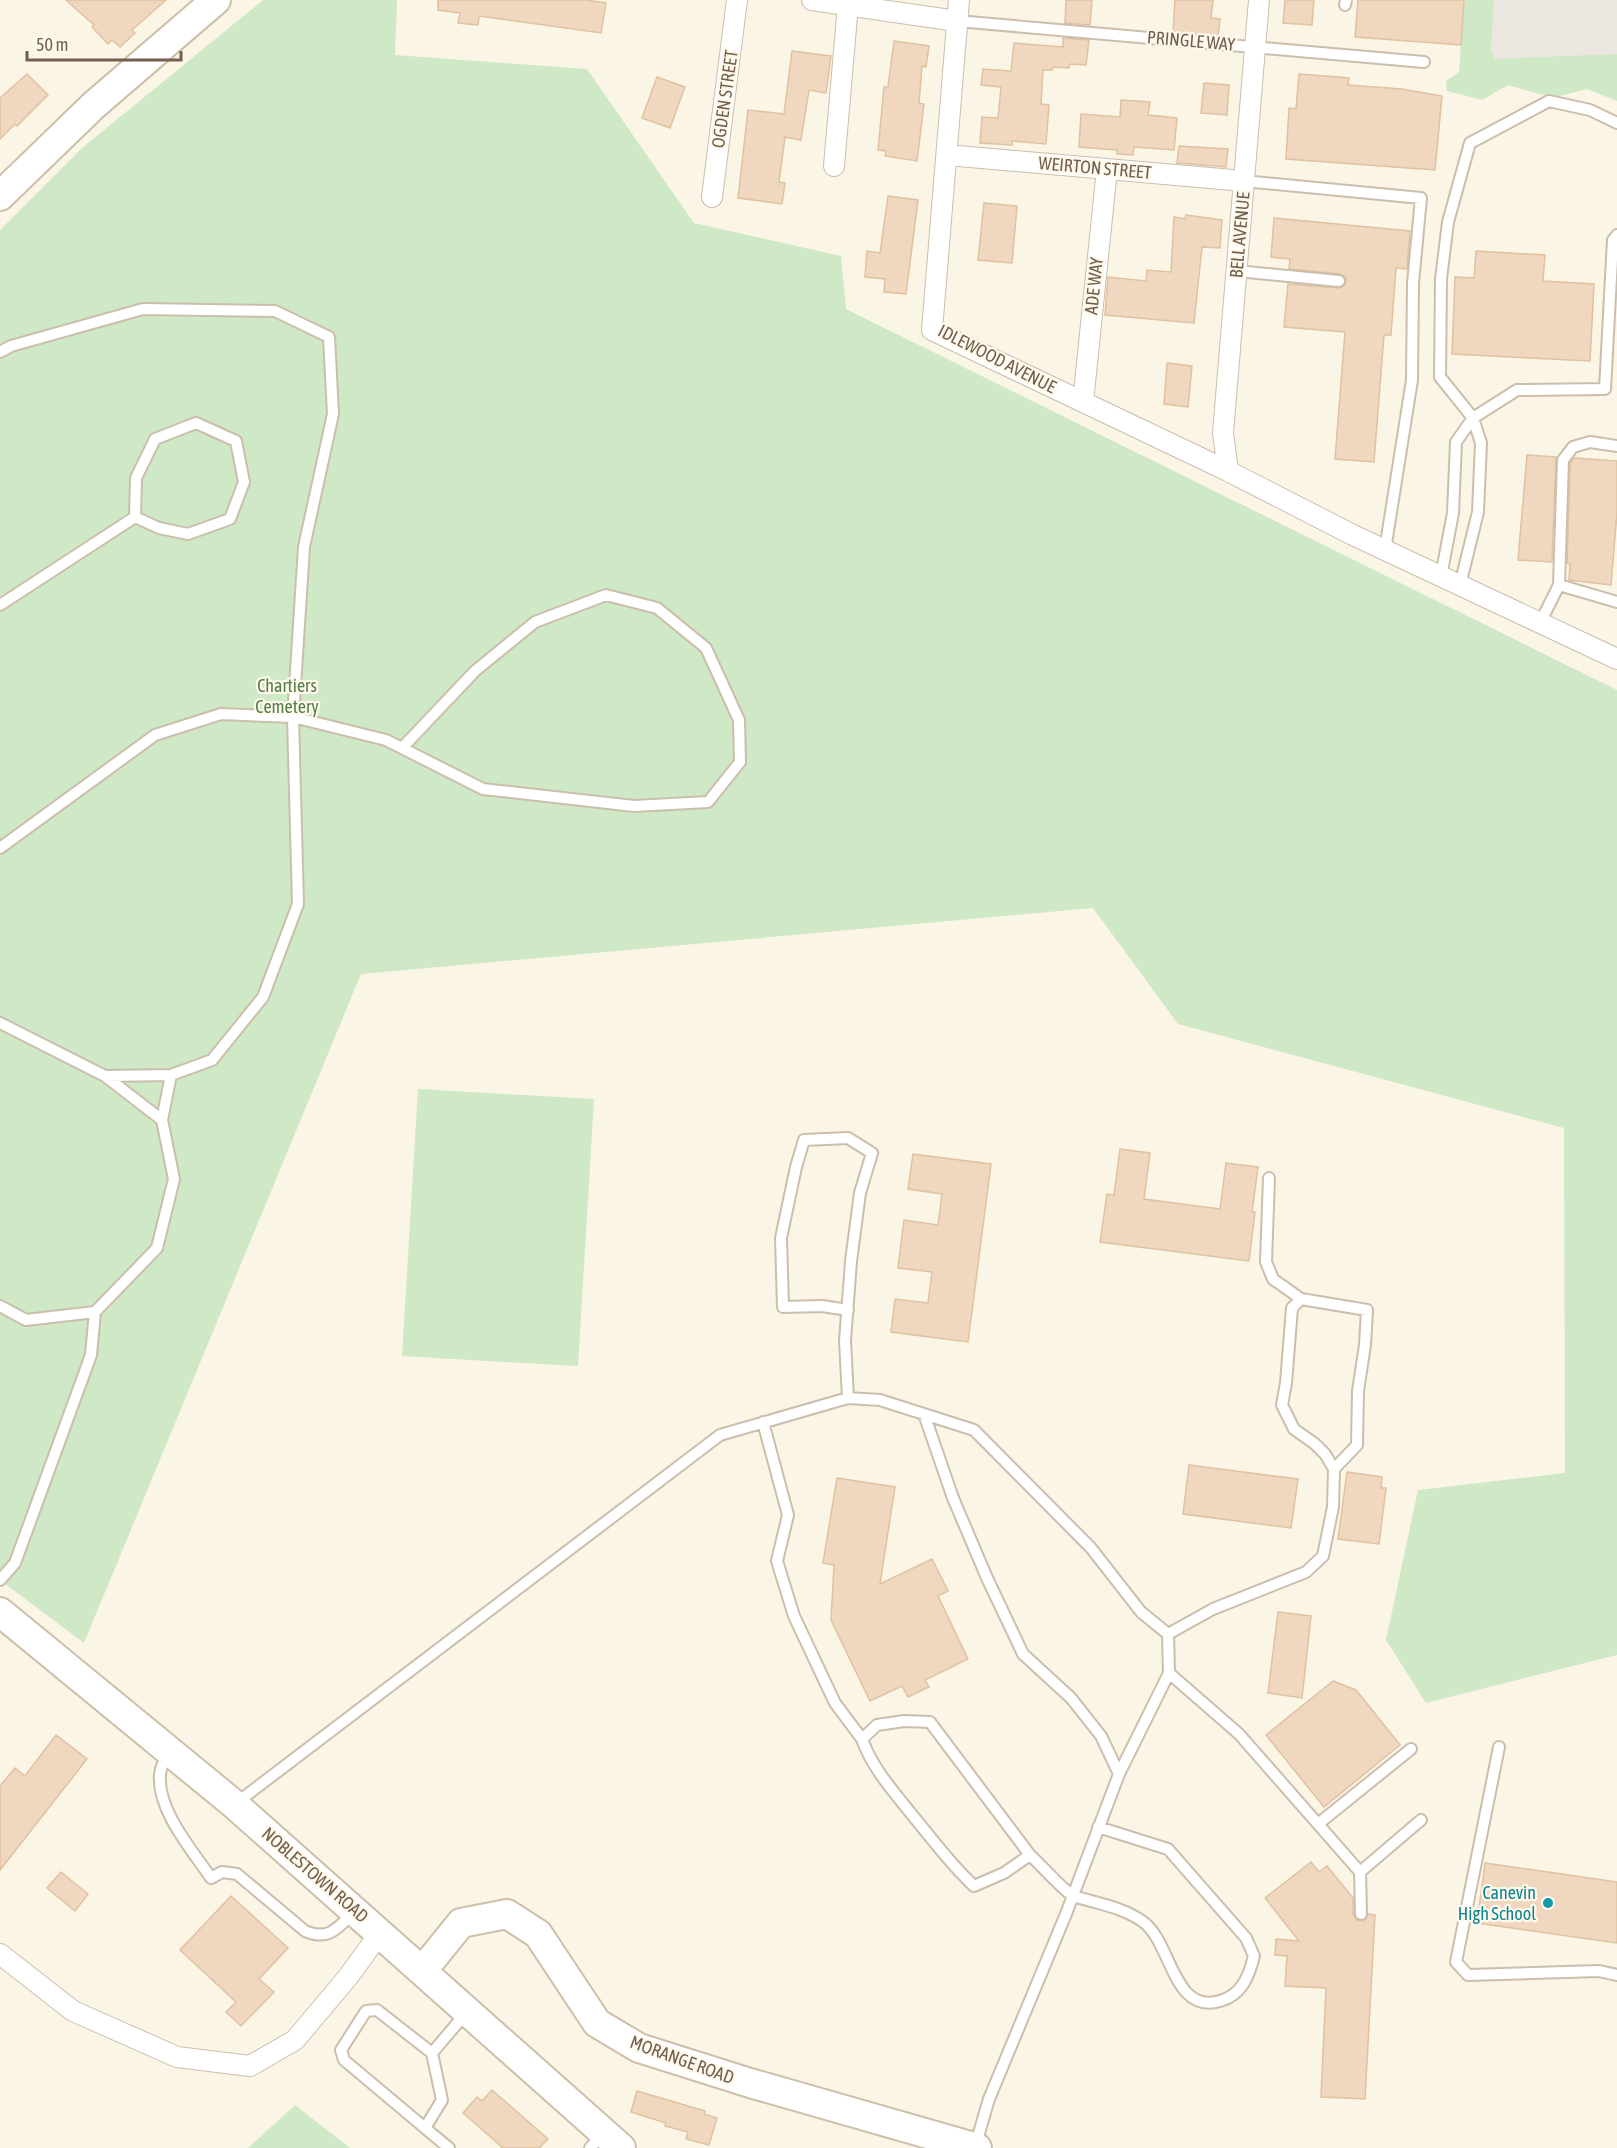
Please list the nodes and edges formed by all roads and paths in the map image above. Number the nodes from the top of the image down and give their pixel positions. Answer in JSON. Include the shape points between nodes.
{"nodes":[{"id":1,"x":216,"y":0,"type":"edge"},
{"id":2,"x":737,"y":0,"type":"edge"},
{"id":3,"x":812,"y":0,"type":"edge"},
{"id":4,"x":959,"y":0,"type":"edge"},
{"id":5,"x":1259,"y":0,"type":"edge"},
{"id":6,"x":848,"y":5,"type":"junction"},
{"id":7,"x":957,"y":21,"type":"junction"},
{"id":8,"x":1255,"y":47,"type":"junction"},
{"id":9,"x":1424,"y":62,"type":"dead end"},
{"id":10,"x":1617,"y":123,"type":"edge"},
{"id":11,"x":947,"y":155,"type":"junction"},
{"id":12,"x":834,"y":165,"type":"dead end"},
{"id":13,"x":1107,"y":169,"type":"junction"},
{"id":14,"x":1244,"y":181,"type":"junction"},
{"id":15,"x":0,"y":196,"type":"edge"},
{"id":16,"x":712,"y":197,"type":"dead end"},
{"id":17,"x":1617,"y":235,"type":"edge"},
{"id":18,"x":1237,"y":271,"type":"junction"},
{"id":19,"x":1339,"y":281,"type":"dead end"},
{"id":20,"x":0,"y":352,"type":"edge"},
{"id":21,"x":1083,"y":402,"type":"junction"},
{"id":22,"x":1473,"y":418,"type":"junction"},
{"id":23,"x":1617,"y":446,"type":"edge"},
{"id":24,"x":1228,"y":471,"type":"junction"},
{"id":25,"x":135,"y":517,"type":"junction"},
{"id":26,"x":1384,"y":550,"type":"junction"},
{"id":27,"x":1442,"y":576,"type":"junction"},
{"id":28,"x":1460,"y":585,"type":"junction"},
{"id":29,"x":1559,"y":585,"type":"junction"},
{"id":30,"x":1617,"y":602,"type":"edge"},
{"id":31,"x":0,"y":605,"type":"edge"},
{"id":32,"x":1540,"y":623,"type":"junction"},
{"id":33,"x":1617,"y":658,"type":"edge"},
{"id":34,"x":293,"y":717,"type":"junction"},
{"id":35,"x":402,"y":748,"type":"junction"},
{"id":36,"x":0,"y":848,"type":"edge"},
{"id":37,"x":0,"y":1023,"type":"edge"},
{"id":38,"x":171,"y":1075,"type":"junction"},
{"id":39,"x":105,"y":1076,"type":"junction"},
{"id":40,"x":162,"y":1120,"type":"junction"},
{"id":41,"x":1269,"y":1178,"type":"dead end"},
{"id":42,"x":1301,"y":1299,"type":"junction"},
{"id":43,"x":0,"y":1306,"type":"edge"},
{"id":44,"x":848,"y":1310,"type":"junction"},
{"id":45,"x":95,"y":1312,"type":"junction"},
{"id":46,"x":848,"y":1398,"type":"junction"},
{"id":47,"x":924,"y":1414,"type":"junction"},
{"id":48,"x":763,"y":1422,"type":"junction"},
{"id":49,"x":1334,"y":1469,"type":"junction"},
{"id":50,"x":0,"y":1580,"type":"edge"},
{"id":51,"x":0,"y":1612,"type":"edge"},
{"id":52,"x":1168,"y":1634,"type":"junction"},
{"id":53,"x":1169,"y":1673,"type":"junction"},
{"id":54,"x":862,"y":1739,"type":"junction"},
{"id":55,"x":1499,"y":1747,"type":"dead end"},
{"id":56,"x":1411,"y":1749,"type":"dead end"},
{"id":57,"x":168,"y":1750,"type":"junction"},
{"id":58,"x":1119,"y":1774,"type":"junction"},
{"id":59,"x":235,"y":1804,"type":"junction"},
{"id":60,"x":1421,"y":1820,"type":"dead end"},
{"id":61,"x":1318,"y":1824,"type":"junction"},
{"id":62,"x":1098,"y":1827,"type":"junction"},
{"id":63,"x":1030,"y":1855,"type":"junction"},
{"id":64,"x":1360,"y":1872,"type":"junction"},
{"id":65,"x":1073,"y":1895,"type":"junction"},
{"id":66,"x":356,"y":1911,"type":"junction"},
{"id":67,"x":1361,"y":1914,"type":"dead end"},
{"id":68,"x":380,"y":1933,"type":"junction"},
{"id":69,"x":0,"y":1954,"type":"edge"},
{"id":70,"x":423,"y":1970,"type":"junction"},
{"id":71,"x":1617,"y":1975,"type":"edge"},
{"id":72,"x":469,"y":2011,"type":"junction"},
{"id":73,"x":432,"y":2053,"type":"junction"},
{"id":74,"x":425,"y":2128,"type":"junction"},
{"id":75,"x":605,"y":2143,"type":"edge"},
{"id":76,"x":449,"y":2148,"type":"edge"},
{"id":77,"x":976,"y":2148,"type":"edge"}],
"edges":[{"from":1,"to":15,"type":"main road","via":[[94,105]]},
{"from":2,"to":16,"type":"street","name":"OGDEN STREET"},
{"from":3,"to":6,"type":"street"},
{"from":4,"to":7,"type":"street","name":"IDLEWOOD AVENUE"},
{"from":5,"to":8,"type":"street","name":"BELL AVENUE"},
{"from":6,"to":7,"type":"street"},
{"from":6,"to":12,"type":"street"},
{"from":7,"to":8,"type":"lane","name":"PRINGLE WAY"},
{"from":7,"to":11,"type":"street","name":"IDLEWOOD AVENUE"},
{"from":8,"to":9,"type":"lane","name":"PRINGLE WAY"},
{"from":8,"to":14,"type":"street","name":"BELL AVENUE"},
{"from":10,"to":22,"type":"lane","via":[[1590,110],[1549,101],[1470,143],[1448,222],[1441,279],[1440,377]]},
{"from":11,"to":13,"type":"street","name":"WEIRTON STREET"},
{"from":11,"to":21,"type":"street","name":"IDLEWOOD AVENUE","via":[[932,330]]},
{"from":13,"to":14,"type":"street","name":"WEIRTON STREET"},
{"from":13,"to":21,"type":"street","name":"ADE WAY"},
{"from":14,"to":18,"type":"street","name":"BELL AVENUE"},
{"from":14,"to":26,"type":"lane","via":[[1421,198],[1413,283],[1412,380]]},
{"from":17,"to":22,"type":"lane","via":[[1613,240],[1605,388],[1518,390]]},
{"from":18,"to":19,"type":"lane"},
{"from":18,"to":24,"type":"street","name":"BELL AVENUE","via":[[1223,433]]},
{"from":20,"to":34,"type":"lane","via":[[143,309],[274,311],[329,337],[333,414],[304,547]]},
{"from":21,"to":24,"type":"street","name":"IDLEWOOD AVENUE"},
{"from":22,"to":27,"type":"lane","via":[[1456,442],[1453,513]]},
{"from":22,"to":28,"type":"lane","via":[[1481,443],[1478,512]]},
{"from":23,"to":29,"type":"lane","via":[[1590,442],[1573,447],[1563,460]]},
{"from":24,"to":26,"type":"street","name":"IDLEWOOD AVENUE"},
{"from":25,"to":25,"type":"lane","via":[[159,528],[188,534],[230,519],[244,482],[236,441],[196,423],[155,439],[136,478]]},
{"from":25,"to":31,"type":"lane"},
{"from":26,"to":27,"type":"street","name":"IDLEWOOD AVENUE"},
{"from":27,"to":28,"type":"street","name":"IDLEWOOD AVENUE"},
{"from":28,"to":32,"type":"street","name":"IDLEWOOD AVENUE"},
{"from":29,"to":30,"type":"lane"},
{"from":29,"to":32,"type":"lane"},
{"from":32,"to":33,"type":"street","name":"IDLEWOOD AVENUE"},
{"from":34,"to":35,"type":"lane","via":[[386,740]]},
{"from":34,"to":36,"type":"lane","via":[[220,714],[155,735]]},
{"from":34,"to":38,"type":"lane","via":[[298,904],[263,996],[212,1060]]},
{"from":35,"to":35,"type":"lane","via":[[475,670],[535,622],[606,595],[657,608],[706,648],[739,720],[740,762],[708,802],[634,806],[483,789]]},
{"from":37,"to":39,"type":"lane"},
{"from":38,"to":39,"type":"lane"},
{"from":38,"to":40,"type":"lane"},
{"from":39,"to":40,"type":"lane"},
{"from":40,"to":45,"type":"lane","via":[[174,1179],[157,1248]]},
{"from":41,"to":42,"type":"lane","via":[[1266,1262],[1273,1279]]},
{"from":42,"to":49,"type":"lane","via":[[1292,1308],[1282,1405],[1294,1429],[1325,1454]]},
{"from":42,"to":49,"type":"lane","via":[[1367,1310],[1358,1391],[1358,1445]]},
{"from":43,"to":45,"type":"lane","via":[[26,1320]]},
{"from":44,"to":44,"type":"lane","via":[[860,1194],[872,1153],[848,1138],[804,1140],[781,1238],[783,1306]]},
{"from":44,"to":46,"type":"lane"},
{"from":45,"to":50,"type":"lane","via":[[91,1355],[15,1563]]},
{"from":46,"to":47,"type":"lane","via":[[880,1400]]},
{"from":46,"to":48,"type":"lane"},
{"from":47,"to":52,"type":"lane","via":[[974,1430],[981,1436],[1091,1548],[1141,1612]]},
{"from":47,"to":58,"type":"lane","via":[[953,1498],[1023,1654],[1071,1698],[1101,1736]]},
{"from":48,"to":54,"type":"lane","via":[[788,1515],[777,1561],[790,1605],[835,1703]]},
{"from":48,"to":59,"type":"lane","via":[[720,1435]]},
{"from":49,"to":52,"type":"lane","via":[[1333,1507],[1323,1556],[1306,1572],[1213,1609]]},
{"from":51,"to":57,"type":"main road","name":"NOBLESTOWN ROAD"},
{"from":52,"to":53,"type":"lane"},
{"from":53,"to":58,"type":"lane"},
{"from":53,"to":61,"type":"lane","via":[[1239,1734]]},
{"from":54,"to":63,"type":"lane","via":[[877,1725],[930,1722]]},
{"from":54,"to":63,"type":"lane","via":[[867,1754],[887,1783],[955,1869],[974,1886]]},
{"from":55,"to":71,"type":"lane","via":[[1456,1962],[1468,1975],[1599,1971]]},
{"from":56,"to":61,"type":"lane"},
{"from":57,"to":59,"type":"main road","name":"NOBLESTOWN ROAD"},
{"from":57,"to":66,"type":"lane","via":[[160,1774],[167,1812],[211,1878],[222,1872],[237,1874],[316,1936],[334,1932]]},
{"from":58,"to":62,"type":"lane"},
{"from":59,"to":66,"type":"main road","name":"NOBLESTOWN ROAD"},
{"from":60,"to":64,"type":"lane"},
{"from":61,"to":64,"type":"lane"},
{"from":62,"to":65,"type":"lane"},
{"from":62,"to":65,"type":"lane","via":[[1168,1849],[1246,1938],[1254,1956],[1241,1989],[1222,2001],[1196,2001],[1183,1989],[1157,1935],[1144,1922],[1124,1911]]},
{"from":63,"to":65,"type":"lane"},
{"from":64,"to":67,"type":"lane"},
{"from":65,"to":77,"type":"lane","via":[[989,2099]]},
{"from":66,"to":68,"type":"main road","name":"NOBLESTOWN ROAD"},
{"from":68,"to":69,"type":"street","via":[[295,2040],[250,2066],[177,2057],[73,2011]]},
{"from":68,"to":70,"type":"main road","name":"NOBLESTOWN ROAD"},
{"from":70,"to":72,"type":"main road","name":"NOBLESTOWN ROAD"},
{"from":70,"to":77,"type":"main road","name":"MORANGE ROAD","via":[[461,1923],[507,1914],[538,1934],[597,2023],[639,2048]]},
{"from":72,"to":73,"type":"lane"},
{"from":72,"to":75,"type":"main road","name":"NOBLESTOWN ROAD"},
{"from":73,"to":74,"type":"lane","via":[[442,2100]]},
{"from":73,"to":74,"type":"lane","via":[[377,2010],[366,2011],[341,2050],[344,2060]]},
{"from":74,"to":76,"type":"lane"}]}
